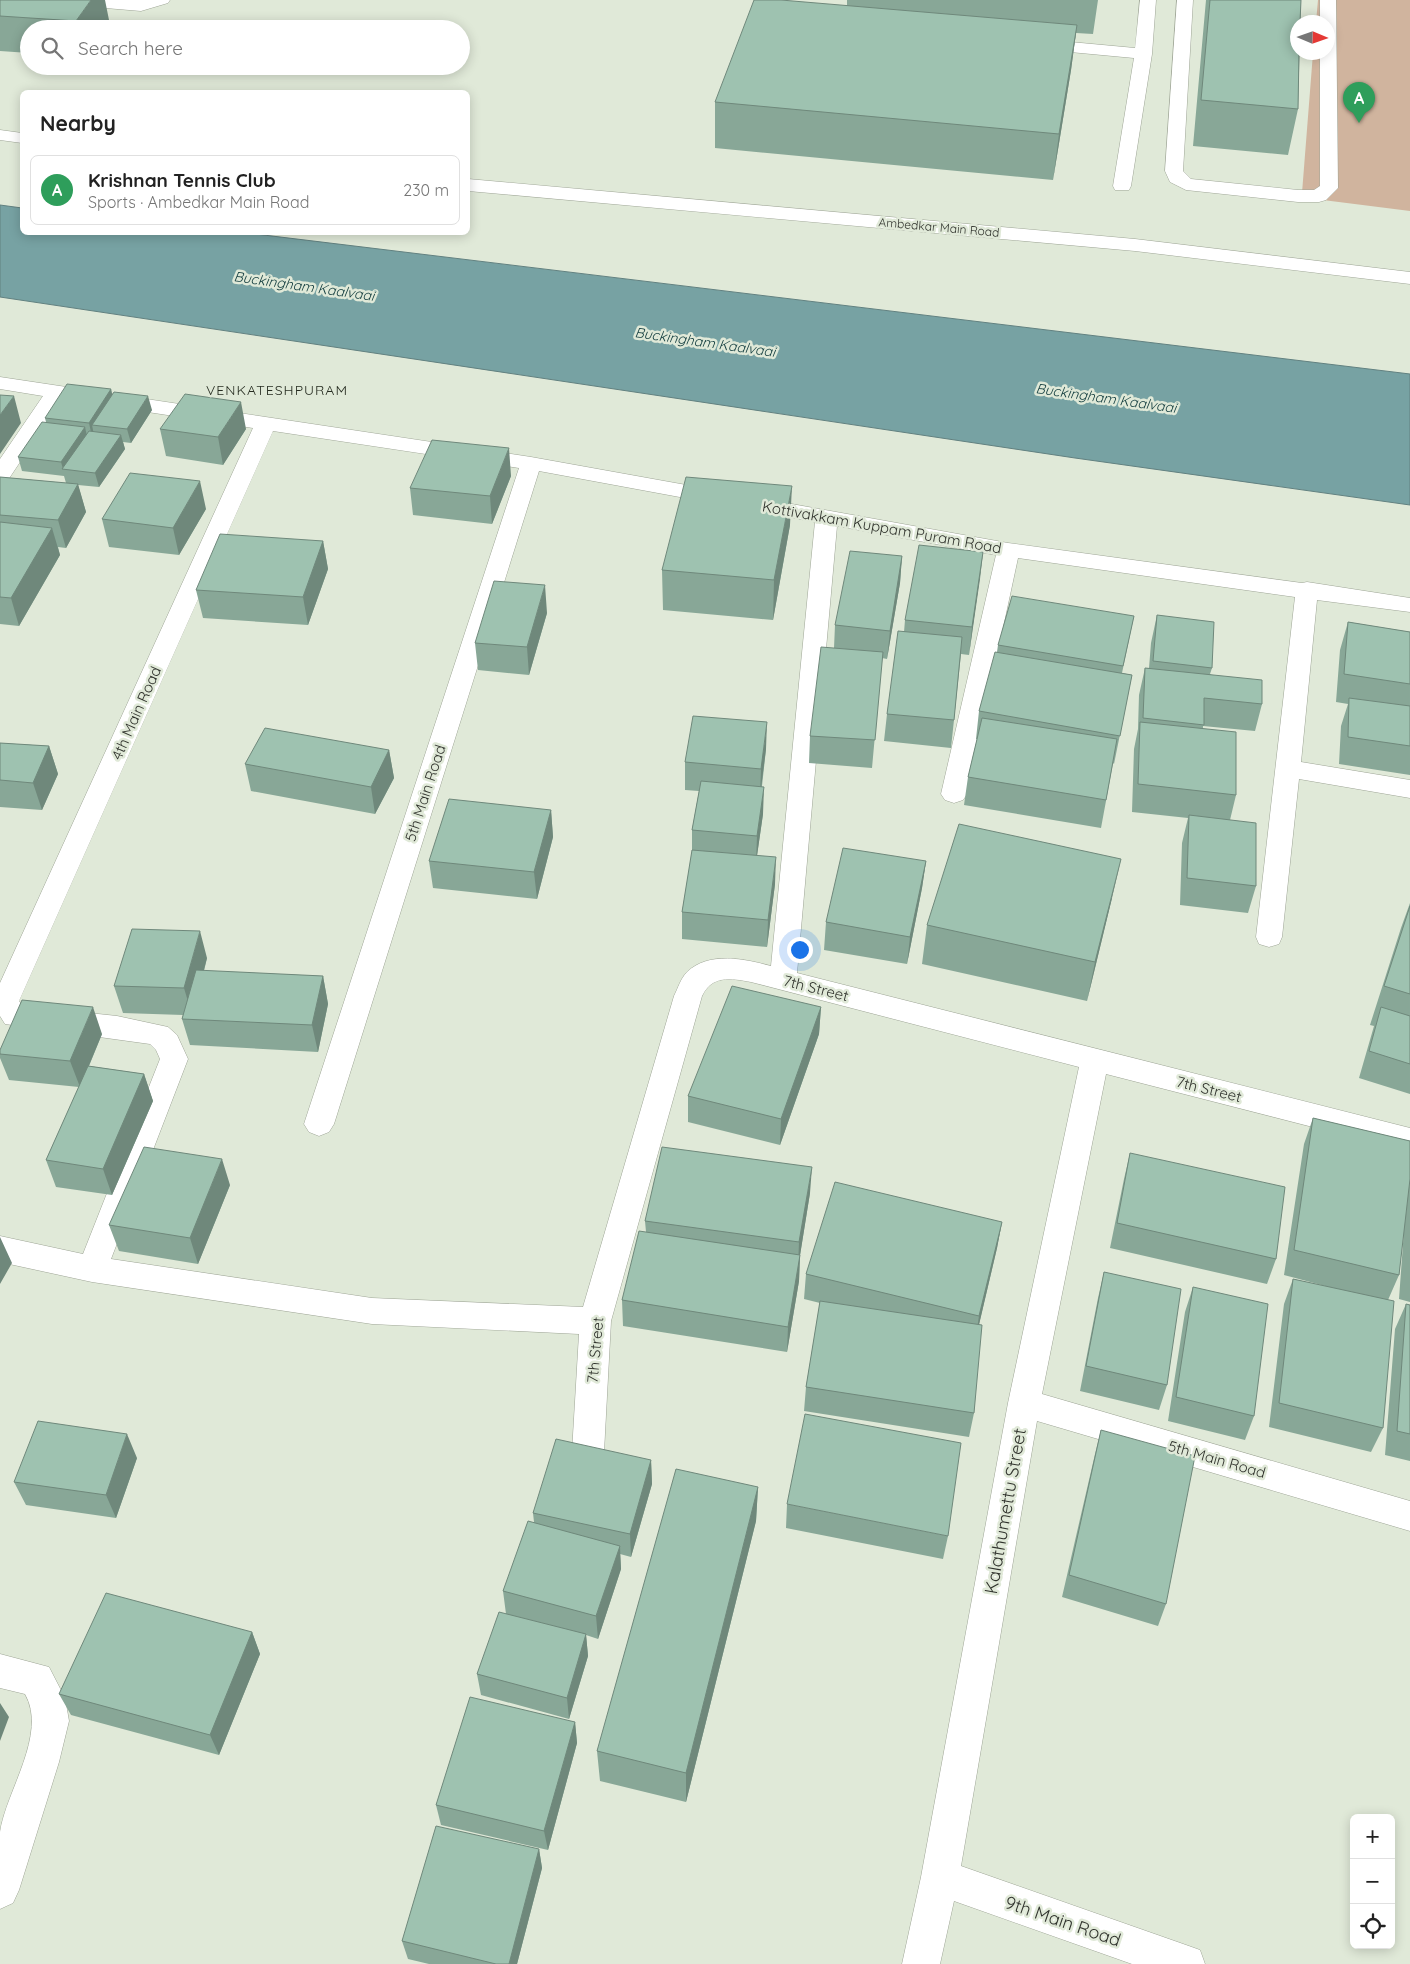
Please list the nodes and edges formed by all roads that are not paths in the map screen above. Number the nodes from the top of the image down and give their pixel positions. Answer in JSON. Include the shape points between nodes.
{"nodes":[{"id":1,"x":70,"y":0,"type":"edge"},
{"id":2,"x":162,"y":0,"type":"edge"},
{"id":3,"x":1148,"y":0,"type":"edge"},
{"id":4,"x":1185,"y":0,"type":"edge"},
{"id":5,"x":1328,"y":0,"type":"edge"},
{"id":6,"x":1024,"y":43,"type":"edge"},
{"id":7,"x":1143,"y":54,"type":"junction"},
{"id":8,"x":0,"y":135,"type":"edge"},
{"id":9,"x":20,"y":138,"type":"edge"},
{"id":10,"x":470,"y":185,"type":"edge"},
{"id":11,"x":1122,"y":186,"type":"dead end"},
{"id":12,"x":1410,"y":278,"type":"edge"},
{"id":13,"x":0,"y":383,"type":"edge"},
{"id":14,"x":57,"y":391,"type":"junction"},
{"id":15,"x":266,"y":423,"type":"junction"},
{"id":16,"x":531,"y":463,"type":"junction"},
{"id":17,"x":0,"y":475,"type":"edge"},
{"id":18,"x":826,"y":518,"type":"junction"},
{"id":19,"x":1008,"y":550,"type":"junction"},
{"id":20,"x":1307,"y":589,"type":"junction"},
{"id":21,"x":1410,"y":605,"type":"edge"},
{"id":22,"x":1289,"y":769,"type":"junction"},
{"id":23,"x":1410,"y":788,"type":"edge"},
{"id":24,"x":954,"y":794,"type":"dead end"},
{"id":25,"x":1269,"y":937,"type":"dead end"},
{"id":26,"x":783,"y":980,"type":"junction"},
{"id":27,"x":1095,"y":1060,"type":"junction"},
{"id":28,"x":319,"y":1124,"type":"dead end"},
{"id":29,"x":1410,"y":1140,"type":"edge"},
{"id":30,"x":0,"y":1249,"type":"edge"},
{"id":31,"x":92,"y":1270,"type":"junction"},
{"id":32,"x":595,"y":1321,"type":"junction"},
{"id":33,"x":1024,"y":1403,"type":"junction"},
{"id":34,"x":588,"y":1452,"type":"edge"},
{"id":35,"x":1410,"y":1516,"type":"edge"},
{"id":36,"x":0,"y":1671,"type":"edge"},
{"id":37,"x":940,"y":1877,"type":"junction"},
{"id":38,"x":0,"y":1890,"type":"edge"},
{"id":39,"x":921,"y":1964,"type":"edge"},
{"id":40,"x":1186,"y":1964,"type":"edge"}],
"edges":[{"from":1,"to":2,"type":"street","via":[[140,6]]},
{"from":3,"to":7,"type":"street"},
{"from":4,"to":5,"type":"street","via":[[1174,171],[1177,178],[1186,184],[1298,196],[1319,196],[1329,188]]},
{"from":6,"to":7,"type":"street"},
{"from":7,"to":11,"type":"street"},
{"from":8,"to":9,"type":"street"},
{"from":10,"to":12,"type":"street","name":"Ambedkar Main Road","via":[[1125,244]]},
{"from":13,"to":14,"type":"street","name":"Kottivakkam Kuppam Puram Road"},
{"from":14,"to":15,"type":"street","name":"Kottivakkam Kuppam Puram Road"},
{"from":14,"to":17,"type":"street"},
{"from":15,"to":16,"type":"street","name":"Kottivakkam Kuppam Puram Road"},
{"from":15,"to":31,"type":"street","name":"4th Main Road","via":[[5,1002],[15,1016],[117,1027],[158,1035],[167,1043],[174,1059]]},
{"from":16,"to":18,"type":"street","name":"Kottivakkam Kuppam Puram Road"},
{"from":16,"to":28,"type":"street","name":"5th Main Road"},
{"from":18,"to":19,"type":"street","name":"Kottivakkam Kuppam Puram Road"},
{"from":18,"to":26,"type":"street"},
{"from":19,"to":20,"type":"street","name":"Kottivakkam Kuppam Puram Road"},
{"from":19,"to":24,"type":"street"},
{"from":20,"to":21,"type":"street","name":"Kottivakkam Kuppam Puram Road"},
{"from":20,"to":22,"type":"street"},
{"from":22,"to":23,"type":"street"},
{"from":22,"to":25,"type":"street"},
{"from":26,"to":27,"type":"street","name":"7th Street"},
{"from":26,"to":32,"type":"street","name":"7th Street","via":[[724,968],[697,979],[688,996]]},
{"from":27,"to":29,"type":"street","name":"7th Street"},
{"from":27,"to":33,"type":"street","name":"Kalathumettu Street"},
{"from":30,"to":31,"type":"street"},
{"from":31,"to":32,"type":"street","via":[[372,1311]]},
{"from":32,"to":34,"type":"street","name":"7th Street"},
{"from":33,"to":35,"type":"street","name":"5th Main Road"},
{"from":33,"to":37,"type":"street","name":"Kalathumettu Street"},
{"from":36,"to":38,"type":"street","via":[[36,1679],[47,1698],[50,1721],[41,1762]]},
{"from":37,"to":39,"type":"street","name":"Kalathumettu Street"},
{"from":37,"to":40,"type":"street","name":"9th Main Road"}]}
